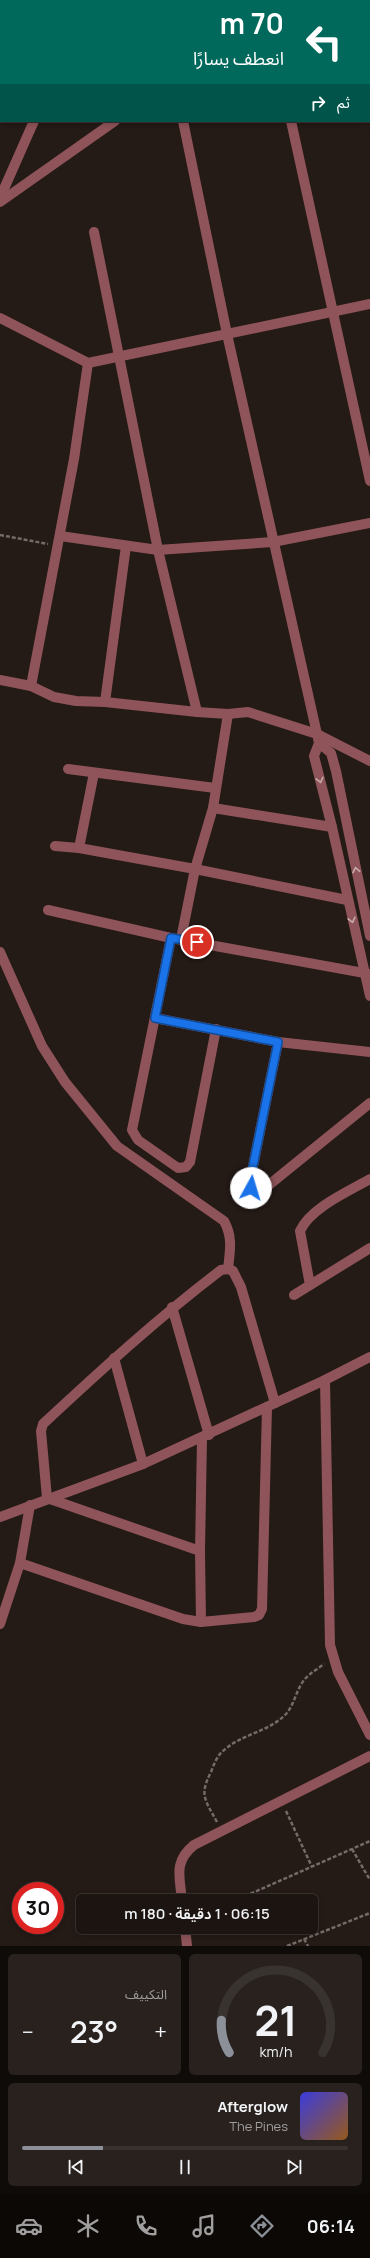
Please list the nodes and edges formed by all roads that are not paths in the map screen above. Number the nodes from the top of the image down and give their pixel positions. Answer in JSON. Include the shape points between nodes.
{"nodes":[{"id":1,"x":34,"y":122,"type":"edge"},
{"id":2,"x":114,"y":122,"type":"edge"},
{"id":3,"x":183,"y":122,"type":"edge"},
{"id":4,"x":292,"y":122,"type":"edge"},
{"id":5,"x":0,"y":198,"type":"edge"},
{"id":6,"x":0,"y":202,"type":"edge"},
{"id":7,"x":94,"y":232,"type":"dead end"},
{"id":8,"x":370,"y":304,"type":"edge"},
{"id":9,"x":332,"y":312,"type":"junction"},
{"id":10,"x":0,"y":318,"type":"edge"},
{"id":11,"x":227,"y":334,"type":"junction"},
{"id":12,"x":119,"y":356,"type":"junction"},
{"id":13,"x":88,"y":362,"type":"junction"},
{"id":14,"x":370,"y":481,"type":"edge"},
{"id":15,"x":370,"y":523,"type":"edge"},
{"id":16,"x":59,"y":541,"type":"junction"},
{"id":17,"x":273,"y":542,"type":"junction"},
{"id":18,"x":126,"y":546,"type":"junction"},
{"id":19,"x":158,"y":550,"type":"junction"},
{"id":20,"x":0,"y":680,"type":"edge"},
{"id":21,"x":31,"y":686,"type":"junction"},
{"id":22,"x":105,"y":702,"type":"junction"},
{"id":23,"x":196,"y":712,"type":"junction"},
{"id":24,"x":228,"y":714,"type":"junction"},
{"id":25,"x":318,"y":738,"type":"junction"},
{"id":26,"x":370,"y":761,"type":"edge"},
{"id":27,"x":68,"y":768,"type":"dead end"},
{"id":28,"x":94,"y":773,"type":"junction"},
{"id":29,"x":215,"y":788,"type":"junction"},
{"id":30,"x":213,"y":808,"type":"junction"},
{"id":31,"x":332,"y":827,"type":"junction"},
{"id":32,"x":55,"y":846,"type":"dead end"},
{"id":33,"x":79,"y":848,"type":"junction"},
{"id":34,"x":196,"y":869,"type":"junction"},
{"id":35,"x":347,"y":900,"type":"junction"},
{"id":36,"x":48,"y":910,"type":"dead end"},
{"id":37,"x":370,"y":936,"type":"edge"},
{"id":38,"x":176,"y":938,"type":"junction"},
{"id":39,"x":0,"y":952,"type":"edge"},
{"id":40,"x":368,"y":974,"type":"edge"},
{"id":41,"x":370,"y":996,"type":"edge"},
{"id":42,"x":155,"y":1018,"type":"junction"},
{"id":43,"x":216,"y":1029,"type":"junction"},
{"id":44,"x":278,"y":1042,"type":"junction"},
{"id":45,"x":370,"y":1052,"type":"edge"},
{"id":46,"x":370,"y":1103,"type":"edge"},
{"id":47,"x":370,"y":1179,"type":"edge"},
{"id":48,"x":370,"y":1248,"type":"edge"},
{"id":49,"x":228,"y":1269,"type":"junction"},
{"id":50,"x":310,"y":1285,"type":"junction"},
{"id":51,"x":294,"y":1295,"type":"dead end"},
{"id":52,"x":172,"y":1307,"type":"junction"},
{"id":53,"x":370,"y":1356,"type":"edge"},
{"id":54,"x":114,"y":1358,"type":"junction"},
{"id":55,"x":325,"y":1380,"type":"junction"},
{"id":56,"x":271,"y":1405,"type":"junction"},
{"id":57,"x":206,"y":1436,"type":"junction"},
{"id":58,"x":143,"y":1464,"type":"junction"},
{"id":59,"x":47,"y":1498,"type":"junction"},
{"id":60,"x":30,"y":1505,"type":"junction"},
{"id":61,"x":0,"y":1516,"type":"edge"},
{"id":62,"x":200,"y":1550,"type":"junction"},
{"id":63,"x":20,"y":1563,"type":"junction"},
{"id":64,"x":2,"y":1612,"type":"edge"},
{"id":65,"x":201,"y":1622,"type":"junction"},
{"id":66,"x":0,"y":1624,"type":"edge"},
{"id":67,"x":370,"y":1735,"type":"edge"},
{"id":68,"x":370,"y":1756,"type":"edge"},
{"id":69,"x":181,"y":1894,"type":"edge"},
{"id":70,"x":186,"y":1934,"type":"edge"},
{"id":71,"x":187,"y":1946,"type":"edge"}],
"edges":[{"from":1,"to":5,"type":"street"},
{"from":2,"to":6,"type":"street"},
{"from":3,"to":11,"type":"street"},
{"from":4,"to":9,"type":"street"},
{"from":7,"to":12,"type":"street"},
{"from":8,"to":9,"type":"street"},
{"from":9,"to":11,"type":"street"},
{"from":9,"to":14,"type":"street"},
{"from":10,"to":13,"type":"street"},
{"from":11,"to":12,"type":"street"},
{"from":11,"to":17,"type":"street"},
{"from":12,"to":13,"type":"street"},
{"from":12,"to":19,"type":"street"},
{"from":13,"to":16,"type":"street"},
{"from":15,"to":17,"type":"street"},
{"from":16,"to":18,"type":"street"},
{"from":16,"to":21,"type":"street"},
{"from":17,"to":19,"type":"street"},
{"from":17,"to":25,"type":"street"},
{"from":18,"to":19,"type":"street"},
{"from":18,"to":22,"type":"street"},
{"from":19,"to":23,"type":"street"},
{"from":20,"to":21,"type":"street"},
{"from":21,"to":22,"type":"street","via":[[54,697]]},
{"from":22,"to":23,"type":"street"},
{"from":23,"to":24,"type":"street"},
{"from":24,"to":25,"type":"street","via":[[248,712]]},
{"from":24,"to":29,"type":"street"},
{"from":25,"to":26,"type":"street"},
{"from":25,"to":31,"type":"street","one_way":true,"via":[[314,756]]},
{"from":37,"to":25,"type":"street","one_way":true,"via":[[336,771],[331,753]]},
{"from":27,"to":28,"type":"street"},
{"from":28,"to":29,"type":"street"},
{"from":28,"to":33,"type":"street"},
{"from":29,"to":30,"type":"street"},
{"from":30,"to":31,"type":"street"},
{"from":30,"to":34,"type":"street"},
{"from":31,"to":35,"type":"street"},
{"from":32,"to":33,"type":"street"},
{"from":33,"to":34,"type":"street"},
{"from":34,"to":35,"type":"street"},
{"from":34,"to":38,"type":"street"},
{"from":35,"to":40,"type":"street","one_way":true},
{"from":36,"to":38,"type":"street"},
{"from":38,"to":40,"type":"street"},
{"from":38,"to":42,"type":"street"},
{"from":39,"to":49,"type":"street","via":[[42,1046],[66,1082],[117,1146],[224,1222],[230,1231],[231,1242]]},
{"from":40,"to":41,"type":"street"},
{"from":42,"to":43,"type":"street"},
{"from":42,"to":43,"type":"street","via":[[132,1130],[138,1140],[178,1168],[186,1167],[190,1162]]},
{"from":43,"to":44,"type":"street"},
{"from":44,"to":45,"type":"street"},
{"from":44,"to":46,"type":"street","via":[[250,1181],[253,1191],[259,1193]]},
{"from":47,"to":50,"type":"street","via":[[338,1197],[304,1222],[300,1231]]},
{"from":48,"to":50,"type":"street"},
{"from":49,"to":52,"type":"street","via":[[221,1270]]},
{"from":49,"to":56,"type":"street","via":[[233,1271],[241,1287]]},
{"from":50,"to":51,"type":"street"},
{"from":52,"to":54,"type":"street"},
{"from":52,"to":57,"type":"street"},
{"from":53,"to":55,"type":"street"},
{"from":54,"to":58,"type":"street"},
{"from":54,"to":59,"type":"street","via":[[43,1424],[41,1431]]},
{"from":55,"to":56,"type":"street"},
{"from":55,"to":67,"type":"street","via":[[328,1608],[333,1658]]},
{"from":56,"to":57,"type":"street"},
{"from":56,"to":65,"type":"street","via":[[262,1609],[259,1615],[254,1617]]},
{"from":57,"to":58,"type":"street"},
{"from":57,"to":62,"type":"street"},
{"from":58,"to":59,"type":"street"},
{"from":59,"to":60,"type":"street"},
{"from":59,"to":62,"type":"street"},
{"from":60,"to":61,"type":"street"},
{"from":60,"to":63,"type":"street"},
{"from":62,"to":65,"type":"street"},
{"from":63,"to":64,"type":"street"},
{"from":63,"to":65,"type":"street","via":[[183,1619]]},
{"from":64,"to":66,"type":"street"},
{"from":68,"to":69,"type":"street","via":[[194,1845],[183,1854],[179,1862]]},
{"from":70,"to":71,"type":"street"}]}
